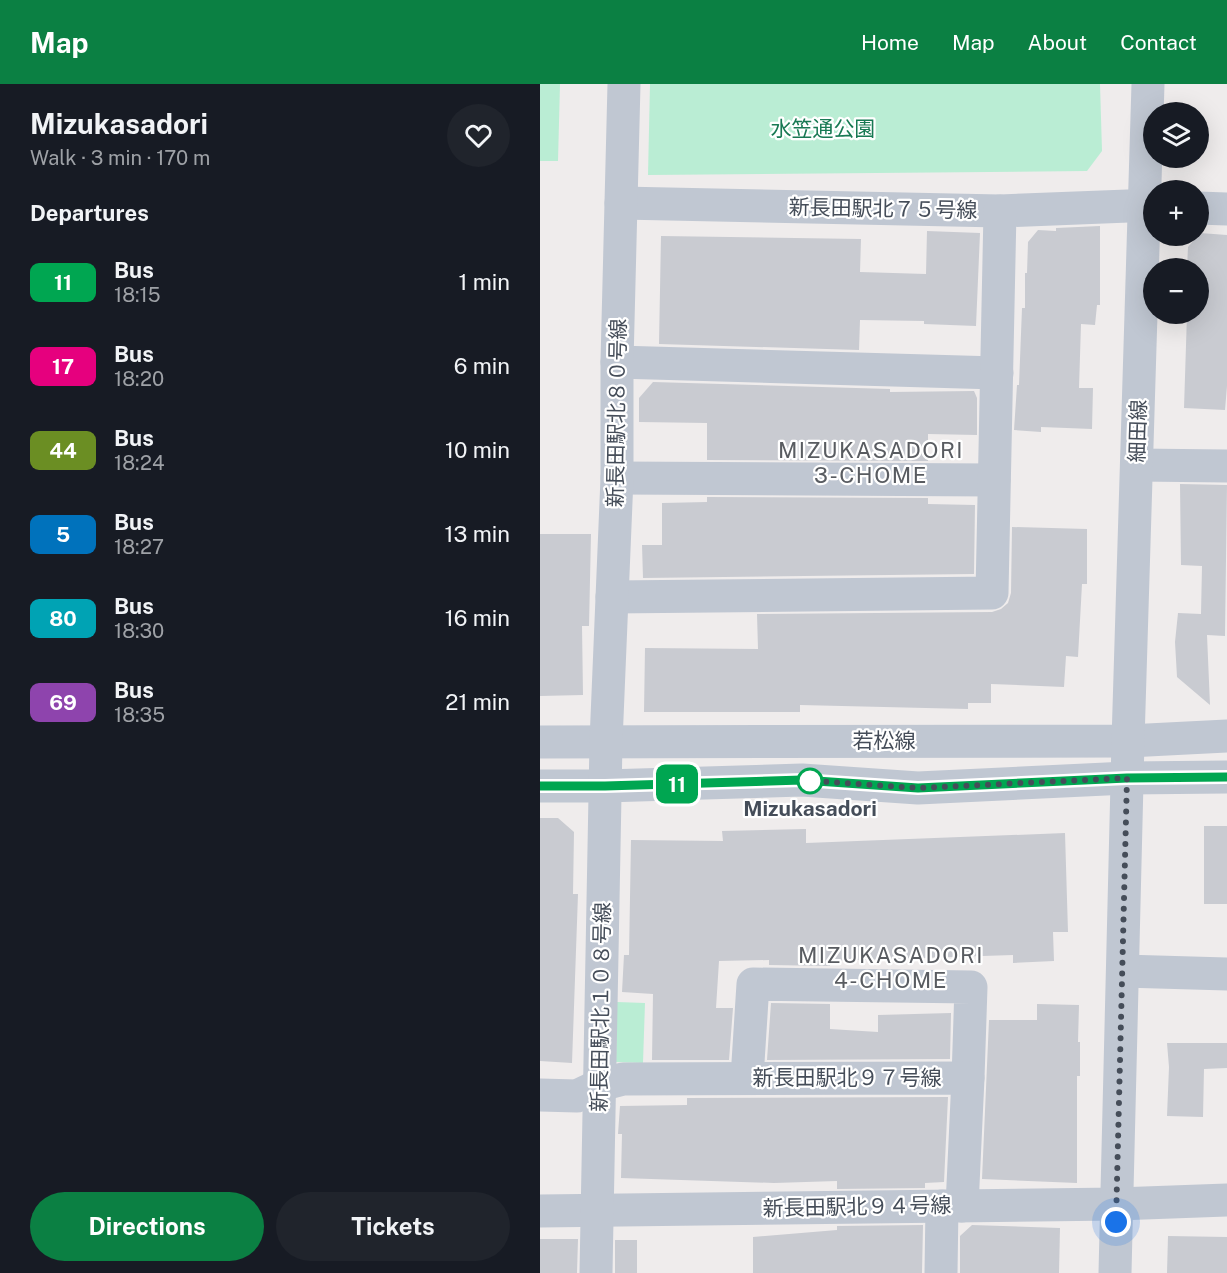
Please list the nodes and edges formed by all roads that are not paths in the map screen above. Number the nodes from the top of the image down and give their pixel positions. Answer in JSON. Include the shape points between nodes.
{"nodes":[{"id":1,"x":624,"y":84,"type":"edge"},
{"id":2,"x":1148,"y":84,"type":"edge"},
{"id":3,"x":1150,"y":180,"type":"edge"},
{"id":4,"x":621,"y":203,"type":"junction"},
{"id":5,"x":1143,"y":205,"type":"edge"},
{"id":6,"x":1209,"y":208,"type":"edge"},
{"id":7,"x":1227,"y":209,"type":"edge"},
{"id":8,"x":1000,"y":211,"type":"junction"},
{"id":9,"x":1148,"y":246,"type":"edge"},
{"id":10,"x":617,"y":362,"type":"junction"},
{"id":11,"x":997,"y":373,"type":"junction"},
{"id":12,"x":1137,"y":465,"type":"junction"},
{"id":13,"x":1227,"y":466,"type":"edge"},
{"id":14,"x":617,"y":478,"type":"junction"},
{"id":15,"x":994,"y":480,"type":"junction"},
{"id":16,"x":612,"y":597,"type":"junction"},
{"id":17,"x":1227,"y":736,"type":"edge"},
{"id":18,"x":1128,"y":741,"type":"junction"},
{"id":19,"x":540,"y":742,"type":"edge"},
{"id":20,"x":606,"y":742,"type":"junction"},
{"id":21,"x":1227,"y":777,"type":"edge"},
{"id":22,"x":1127,"y":778,"type":"junction"},
{"id":23,"x":540,"y":786,"type":"edge"},
{"id":24,"x":605,"y":786,"type":"junction"},
{"id":25,"x":1123,"y":971,"type":"junction"},
{"id":26,"x":1227,"y":974,"type":"edge"},
{"id":27,"x":747,"y":1078,"type":"junction"},
{"id":28,"x":968,"y":1078,"type":"junction"},
{"id":29,"x":600,"y":1085,"type":"junction"},
{"id":30,"x":540,"y":1095,"type":"edge"},
{"id":31,"x":1227,"y":1200,"type":"edge"},
{"id":32,"x":1117,"y":1204,"type":"junction"},
{"id":33,"x":952,"y":1206,"type":"junction"},
{"id":34,"x":597,"y":1210,"type":"junction"},
{"id":35,"x":540,"y":1211,"type":"edge"},
{"id":36,"x":596,"y":1273,"type":"edge"},
{"id":37,"x":941,"y":1273,"type":"edge"},
{"id":38,"x":1115,"y":1273,"type":"edge"}],
"edges":[{"from":1,"to":4,"type":"street","name":"新長田駅北８０号線"},
{"from":2,"to":3,"type":"street","name":"細田線"},
{"from":4,"to":8,"type":"street","name":"新長田駅北７５号線"},
{"from":4,"to":10,"type":"street","name":"新長田駅北８０号線"},
{"from":5,"to":8,"type":"street","name":"新長田駅北７５号線"},
{"from":6,"to":7,"type":"street"},
{"from":8,"to":11,"type":"street"},
{"from":9,"to":12,"type":"street","name":"細田線"},
{"from":10,"to":11,"type":"street"},
{"from":10,"to":14,"type":"street","name":"新長田駅北８０号線"},
{"from":11,"to":15,"type":"street"},
{"from":12,"to":13,"type":"street"},
{"from":12,"to":18,"type":"street","name":"細田線"},
{"from":14,"to":15,"type":"street"},
{"from":14,"to":16,"type":"street","name":"新長田駅北８０号線"},
{"from":15,"to":16,"type":"street","via":[[992,593]]},
{"from":16,"to":20,"type":"street","name":"新長田駅北８０号線"},
{"from":17,"to":18,"type":"street","name":"若松線"},
{"from":18,"to":20,"type":"street","name":"若松線"},
{"from":18,"to":22,"type":"street","name":"細田線"},
{"from":19,"to":20,"type":"street","name":"若松線"},
{"from":20,"to":24,"type":"street","name":"新長田駅北１０８号線"},
{"from":21,"to":22,"type":"street","name":"若松線"},
{"from":22,"to":24,"type":"street","name":"若松線","via":[[918,788],[802,780]]},
{"from":22,"to":25,"type":"street","name":"細田線"},
{"from":23,"to":24,"type":"street","name":"若松線"},
{"from":24,"to":29,"type":"street","name":"新長田駅北１０８号線"},
{"from":25,"to":26,"type":"street"},
{"from":25,"to":32,"type":"street","name":"細田線"},
{"from":27,"to":28,"type":"street","name":"新長田駅北９７号線"},
{"from":27,"to":28,"type":"street","via":[[753,984],[971,987]]},
{"from":27,"to":29,"type":"street","name":"新長田駅北９７号線","via":[[623,1079]]},
{"from":28,"to":33,"type":"street","name":"新長田駅北９７号線"},
{"from":29,"to":30,"type":"street","name":"新長田駅北９７号線","via":[[577,1096]]},
{"from":29,"to":34,"type":"street","name":"新長田駅北１０８号線"},
{"from":31,"to":32,"type":"street","name":"新長田駅北９４号線"},
{"from":32,"to":33,"type":"street","name":"新長田駅北９４号線"},
{"from":32,"to":38,"type":"street","name":"細田線"},
{"from":33,"to":34,"type":"street","name":"新長田駅北９４号線"},
{"from":33,"to":37,"type":"street","name":"新長田駅北９７号線"},
{"from":34,"to":35,"type":"street","name":"新長田駅北９４号線"},
{"from":34,"to":36,"type":"street","name":"新長田駅北１０８号線"}]}
